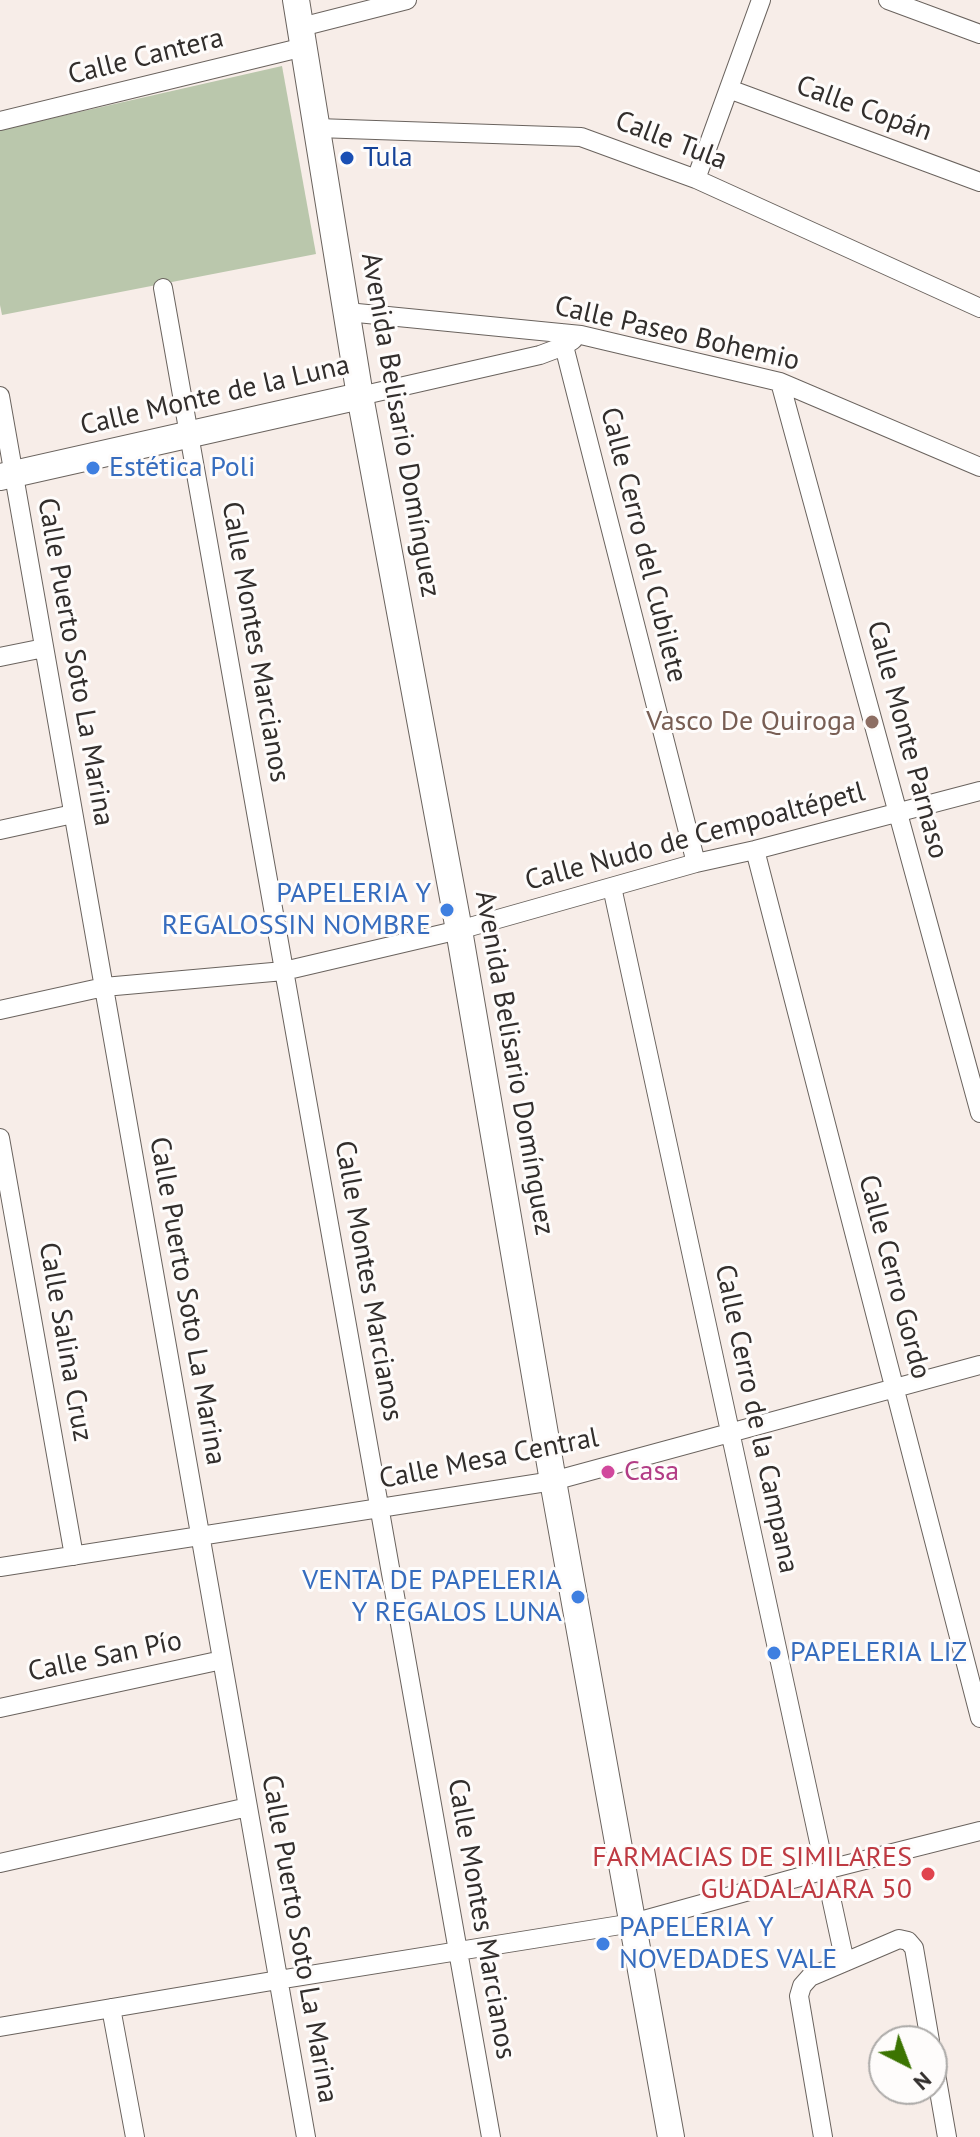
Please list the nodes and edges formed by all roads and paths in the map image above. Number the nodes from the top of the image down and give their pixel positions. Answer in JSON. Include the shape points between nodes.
{"nodes":[{"id":1,"x":296,"y":0,"type":"edge"},
{"id":2,"x":407,"y":0,"type":"edge"},
{"id":3,"x":761,"y":0,"type":"edge"},
{"id":4,"x":888,"y":0,"type":"edge"},
{"id":5,"x":980,"y":34,"type":"edge"},
{"id":6,"x":303,"y":37,"type":"junction"},
{"id":7,"x":729,"y":89,"type":"junction"},
{"id":8,"x":0,"y":121,"type":"edge"},
{"id":9,"x":317,"y":128,"type":"junction"},
{"id":10,"x":696,"y":179,"type":"junction"},
{"id":11,"x":980,"y":182,"type":"edge"},
{"id":12,"x":163,"y":288,"type":"dead end"},
{"id":13,"x":980,"y":308,"type":"edge"},
{"id":14,"x":347,"y":312,"type":"junction"},
{"id":15,"x":569,"y":338,"type":"junction"},
{"id":16,"x":780,"y":382,"type":"junction"},
{"id":17,"x":0,"y":396,"type":"edge"},
{"id":18,"x":360,"y":396,"type":"junction"},
{"id":19,"x":189,"y":434,"type":"junction"},
{"id":20,"x":980,"y":467,"type":"edge"},
{"id":21,"x":7,"y":475,"type":"edge"},
{"id":22,"x":44,"y":648,"type":"junction"},
{"id":23,"x":0,"y":657,"type":"edge"},
{"id":24,"x":980,"y":791,"type":"edge"},
{"id":25,"x":897,"y":811,"type":"junction"},
{"id":26,"x":73,"y":814,"type":"junction"},
{"id":27,"x":0,"y":830,"type":"edge"},
{"id":28,"x":755,"y":850,"type":"junction"},
{"id":29,"x":696,"y":863,"type":"junction"},
{"id":30,"x":612,"y":887,"type":"junction"},
{"id":31,"x":459,"y":930,"type":"junction"},
{"id":32,"x":284,"y":971,"type":"junction"},
{"id":33,"x":104,"y":987,"type":"junction"},
{"id":34,"x":0,"y":1010,"type":"edge"},
{"id":35,"x":980,"y":1113,"type":"edge"},
{"id":36,"x":0,"y":1138,"type":"edge"},
{"id":37,"x":980,"y":1365,"type":"edge"},
{"id":38,"x":894,"y":1389,"type":"junction"},
{"id":39,"x":730,"y":1433,"type":"junction"},
{"id":40,"x":553,"y":1481,"type":"junction"},
{"id":41,"x":379,"y":1508,"type":"junction"},
{"id":42,"x":200,"y":1536,"type":"junction"},
{"id":43,"x":74,"y":1556,"type":"junction"},
{"id":44,"x":0,"y":1567,"type":"edge"},
{"id":45,"x":222,"y":1660,"type":"junction"},
{"id":46,"x":0,"y":1708,"type":"edge"},
{"id":47,"x":980,"y":1718,"type":"edge"},
{"id":48,"x":248,"y":1807,"type":"junction"},
{"id":49,"x":980,"y":1831,"type":"edge"},
{"id":50,"x":0,"y":1863,"type":"edge"},
{"id":51,"x":825,"y":1870,"type":"junction"},
{"id":52,"x":633,"y":1923,"type":"junction"},
{"id":53,"x":458,"y":1951,"type":"junction"},
{"id":54,"x":845,"y":1962,"type":"junction"},
{"id":55,"x":278,"y":1980,"type":"junction"},
{"id":56,"x":111,"y":2008,"type":"junction"},
{"id":57,"x":927,"y":2025,"type":"edge"},
{"id":58,"x":0,"y":2027,"type":"edge"},
{"id":59,"x":941,"y":2105,"type":"edge"},
{"id":60,"x":135,"y":2137,"type":"edge"},
{"id":61,"x":306,"y":2137,"type":"edge"},
{"id":62,"x":491,"y":2137,"type":"edge"},
{"id":63,"x":671,"y":2137,"type":"edge"},
{"id":64,"x":823,"y":2137,"type":"edge"},
{"id":65,"x":947,"y":2137,"type":"edge"}],
"edges":[{"from":1,"to":6,"type":"main road","name":"Avenida Belisario Domínguez"},
{"from":2,"to":6,"type":"street","name":"Calle Cantera"},
{"from":3,"to":7,"type":"street"},
{"from":4,"to":5,"type":"street"},
{"from":6,"to":8,"type":"street","name":"Calle Cantera"},
{"from":6,"to":9,"type":"main road","name":"Avenida Belisario Domínguez"},
{"from":7,"to":10,"type":"street"},
{"from":7,"to":11,"type":"street","name":"Calle Copán"},
{"from":9,"to":10,"type":"street","name":"Calle Tula","via":[[581,137]]},
{"from":9,"to":14,"type":"main road","name":"Avenida Belisario Domínguez"},
{"from":10,"to":13,"type":"street","name":"Calle Tula"},
{"from":12,"to":19,"type":"street","name":"Calle Montes Marcianos"},
{"from":14,"to":15,"type":"street","name":"Calle Paseo Bohemio"},
{"from":14,"to":18,"type":"main road","name":"Avenida Belisario Domínguez"},
{"from":15,"to":16,"type":"street","name":"Calle Paseo Bohemio"},
{"from":15,"to":18,"type":"street","name":"Calle Monte de la Luna","via":[[540,355]]},
{"from":15,"to":29,"type":"street","name":"Calle Cerro del Cubilete"},
{"from":16,"to":20,"type":"street","name":"Calle Paseo Bohemio"},
{"from":16,"to":25,"type":"street","name":"Calle Monte Parnaso"},
{"from":17,"to":21,"type":"street","name":"Calle Puerto Soto La Marina"},
{"from":18,"to":19,"type":"main road","name":"Calle Monte de la Luna"},
{"from":18,"to":31,"type":"main road","name":"Avenida Belisario Domínguez"},
{"from":19,"to":21,"type":"main road","name":"Calle Monte de la Luna"},
{"from":19,"to":32,"type":"street","name":"Calle Montes Marcianos"},
{"from":21,"to":22,"type":"street","name":"Calle Puerto Soto La Marina"},
{"from":22,"to":23,"type":"street"},
{"from":22,"to":26,"type":"street","name":"Calle Puerto Soto La Marina"},
{"from":24,"to":25,"type":"street","name":"Calle Nudo de Cempoaltépetl"},
{"from":25,"to":28,"type":"street","name":"Calle Nudo de Cempoaltépetl"},
{"from":25,"to":35,"type":"street","name":"Calle Monte Parnaso"},
{"from":26,"to":27,"type":"street"},
{"from":26,"to":33,"type":"street","name":"Calle Puerto Soto La Marina"},
{"from":28,"to":29,"type":"street","name":"Calle Nudo de Cempoaltépetl"},
{"from":28,"to":38,"type":"street","name":"Calle Cerro Gordo"},
{"from":29,"to":30,"type":"street","name":"Calle Nudo de Cempoaltépetl"},
{"from":30,"to":31,"type":"street","name":"Calle Nudo de Cempoaltépetl"},
{"from":30,"to":39,"type":"street","name":"Calle Cerro de la Campana"},
{"from":31,"to":32,"type":"street","name":"Calle Nudo de Cempoaltépetl"},
{"from":31,"to":40,"type":"main road","name":"Avenida Belisario Domínguez"},
{"from":32,"to":33,"type":"street","name":"Calle Nudo de Cempoaltépetl"},
{"from":32,"to":41,"type":"street","name":"Calle Montes Marcianos"},
{"from":33,"to":34,"type":"street","name":"Calle Nudo de Cempoaltépetl"},
{"from":33,"to":42,"type":"street","name":"Calle Puerto Soto La Marina"},
{"from":36,"to":43,"type":"street","name":"Calle Salina Cruz"},
{"from":37,"to":38,"type":"street","name":"Calle Mesa Central"},
{"from":38,"to":39,"type":"street","name":"Calle Mesa Central"},
{"from":38,"to":47,"type":"street","name":"Calle Cerro Gordo"},
{"from":39,"to":40,"type":"street","name":"Calle Mesa Central"},
{"from":39,"to":51,"type":"street","name":"Calle Cerro de la Campana"},
{"from":40,"to":41,"type":"street","name":"Calle Mesa Central"},
{"from":40,"to":52,"type":"main road","name":"Avenida Belisario Domínguez"},
{"from":41,"to":42,"type":"street","name":"Calle Mesa Central"},
{"from":41,"to":53,"type":"street","name":"Calle Montes Marcianos"},
{"from":42,"to":43,"type":"street","name":"Calle Mesa Central"},
{"from":42,"to":45,"type":"street","name":"Calle Puerto Soto La Marina"},
{"from":43,"to":44,"type":"street","name":"Calle Mesa Central"},
{"from":45,"to":46,"type":"street","name":"Calle San Pío"},
{"from":45,"to":48,"type":"street","name":"Calle Puerto Soto La Marina"},
{"from":48,"to":50,"type":"street"},
{"from":48,"to":55,"type":"street","name":"Calle Puerto Soto La Marina"},
{"from":49,"to":51,"type":"street"},
{"from":51,"to":52,"type":"street"},
{"from":51,"to":54,"type":"street","name":"Calle Cerro de la Campana"},
{"from":52,"to":53,"type":"street"},
{"from":52,"to":63,"type":"main road","name":"Avenida Belisario Domínguez"},
{"from":53,"to":55,"type":"street"},
{"from":53,"to":62,"type":"street","name":"Calle Montes Marcianos"},
{"from":54,"to":57,"type":"street","via":[[899,1939],[908,1941],[914,1948]]},
{"from":54,"to":64,"type":"street","via":[[810,1977],[799,1996]]},
{"from":55,"to":56,"type":"street"},
{"from":55,"to":61,"type":"street","name":"Calle Puerto Soto La Marina"},
{"from":56,"to":58,"type":"street"},
{"from":56,"to":60,"type":"street"},
{"from":59,"to":65,"type":"street"}]}
